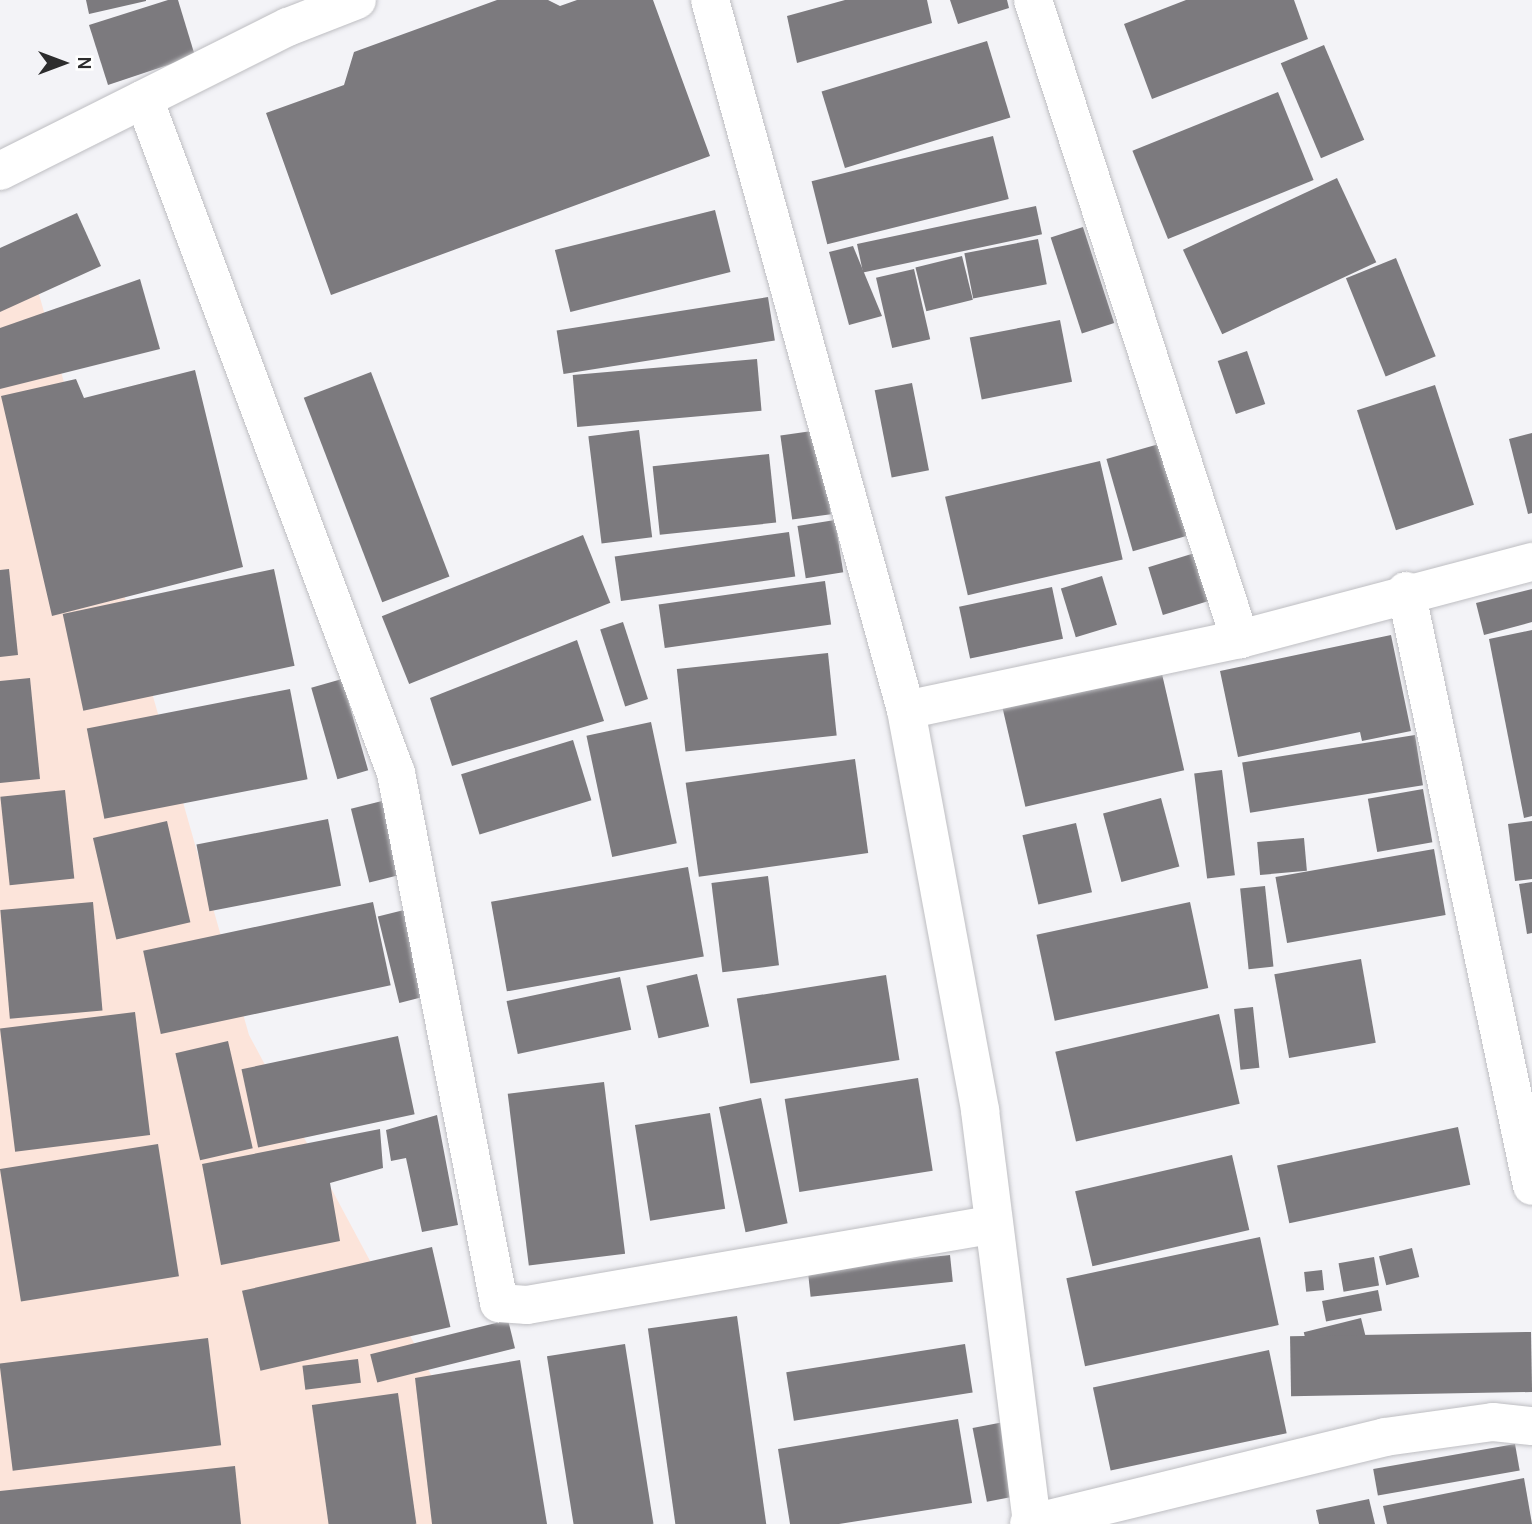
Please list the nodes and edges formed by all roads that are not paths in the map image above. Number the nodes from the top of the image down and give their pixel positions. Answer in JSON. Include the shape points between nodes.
{"nodes":[{"id":1,"x":357,"y":0,"type":"edge"},
{"id":2,"x":710,"y":0,"type":"edge"},
{"id":3,"x":1033,"y":0,"type":"edge"},
{"id":4,"x":145,"y":99,"type":"junction"},
{"id":5,"x":0,"y":172,"type":"edge"},
{"id":6,"x":1532,"y":562,"type":"edge"},
{"id":7,"x":1406,"y":591,"type":"junction"},
{"id":8,"x":1240,"y":639,"type":"junction"},
{"id":9,"x":906,"y":710,"type":"junction"},
{"id":10,"x":1532,"y":1186,"type":"edge"},
{"id":11,"x":990,"y":1225,"type":"junction"},
{"id":12,"x":1532,"y":1426,"type":"edge"},
{"id":13,"x":1031,"y":1524,"type":"edge"}],
"edges":[{"from":1,"to":4,"type":"street"},
{"from":2,"to":9,"type":"street"},
{"from":3,"to":8,"type":"street"},
{"from":4,"to":5,"type":"street"},
{"from":4,"to":11,"type":"street","via":[[396,773],[499,1303],[527,1305]]},
{"from":6,"to":7,"type":"street"},
{"from":7,"to":8,"type":"street"},
{"from":7,"to":10,"type":"street"},
{"from":8,"to":9,"type":"street"},
{"from":9,"to":11,"type":"street","via":[[980,1111]]},
{"from":11,"to":13,"type":"street"},
{"from":12,"to":13,"type":"street","via":[[1493,1422],[1385,1437]]}]}
